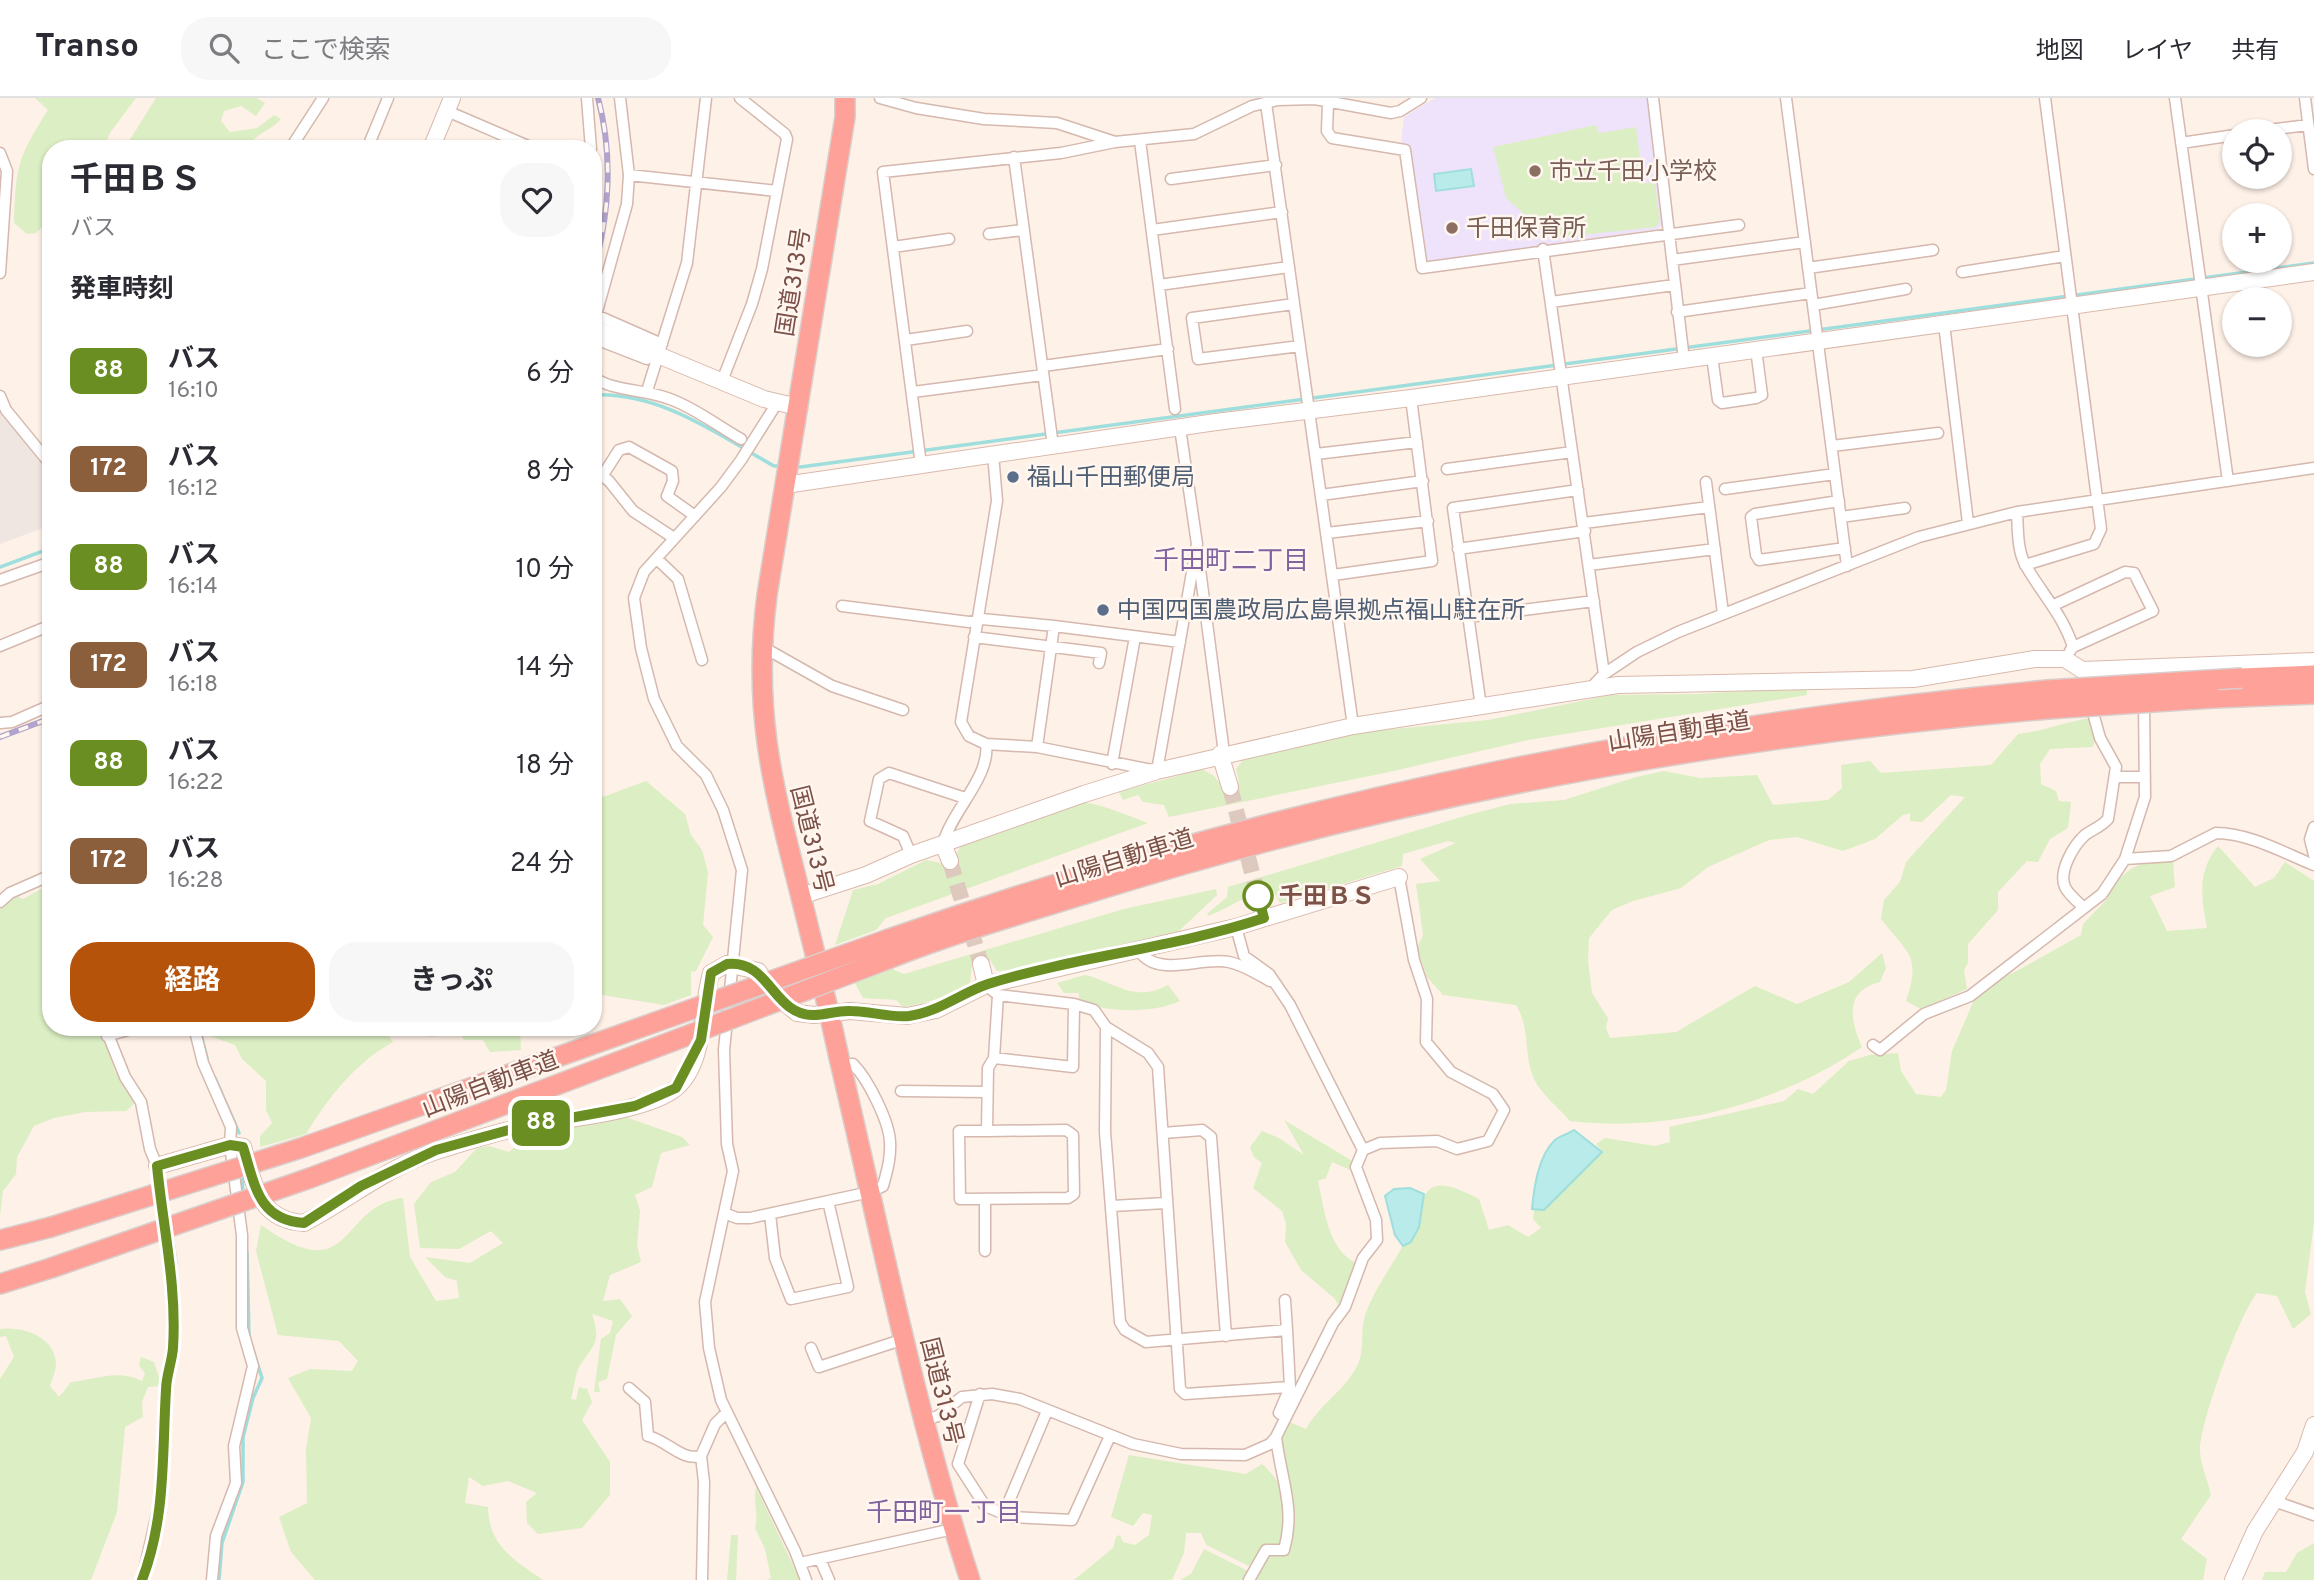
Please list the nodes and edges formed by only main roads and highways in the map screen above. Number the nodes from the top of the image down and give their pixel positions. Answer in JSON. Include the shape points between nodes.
{"nodes":[{"id":1,"x":845,"y":98,"type":"edge"},
{"id":2,"x":2313,"y":680,"type":"edge"},
{"id":3,"x":2048,"y":700,"type":"junction"},
{"id":4,"x":887,"y":950,"type":"junction"},
{"id":5,"x":0,"y":1240,"type":"edge"},
{"id":6,"x":0,"y":1284,"type":"edge"},
{"id":7,"x":969,"y":1580,"type":"edge"}],
"edges":[{"from":1,"to":7,"type":"highway","name":"国道313号","via":[[761,649],[762,716],[770,776],[904,1339]]},
{"from":2,"to":3,"type":"highway","name":"山陽自動車道","bridge":true,"via":[[2242,678]]},
{"from":2,"to":3,"type":"highway","name":"山陽自動車道","bridge":true,"via":[[2214,698]]},
{"from":3,"to":4,"type":"highway","name":"山陽自動車道","via":[[1721,748],[1443,800],[1156,872]]},
{"from":4,"to":5,"type":"highway","name":"山陽自動車道","bridge":true,"via":[[670,1017],[301,1148]]},
{"from":4,"to":6,"type":"highway","name":"山陽自動車道","bridge":true,"via":[[673,1041],[310,1178]]}]}
